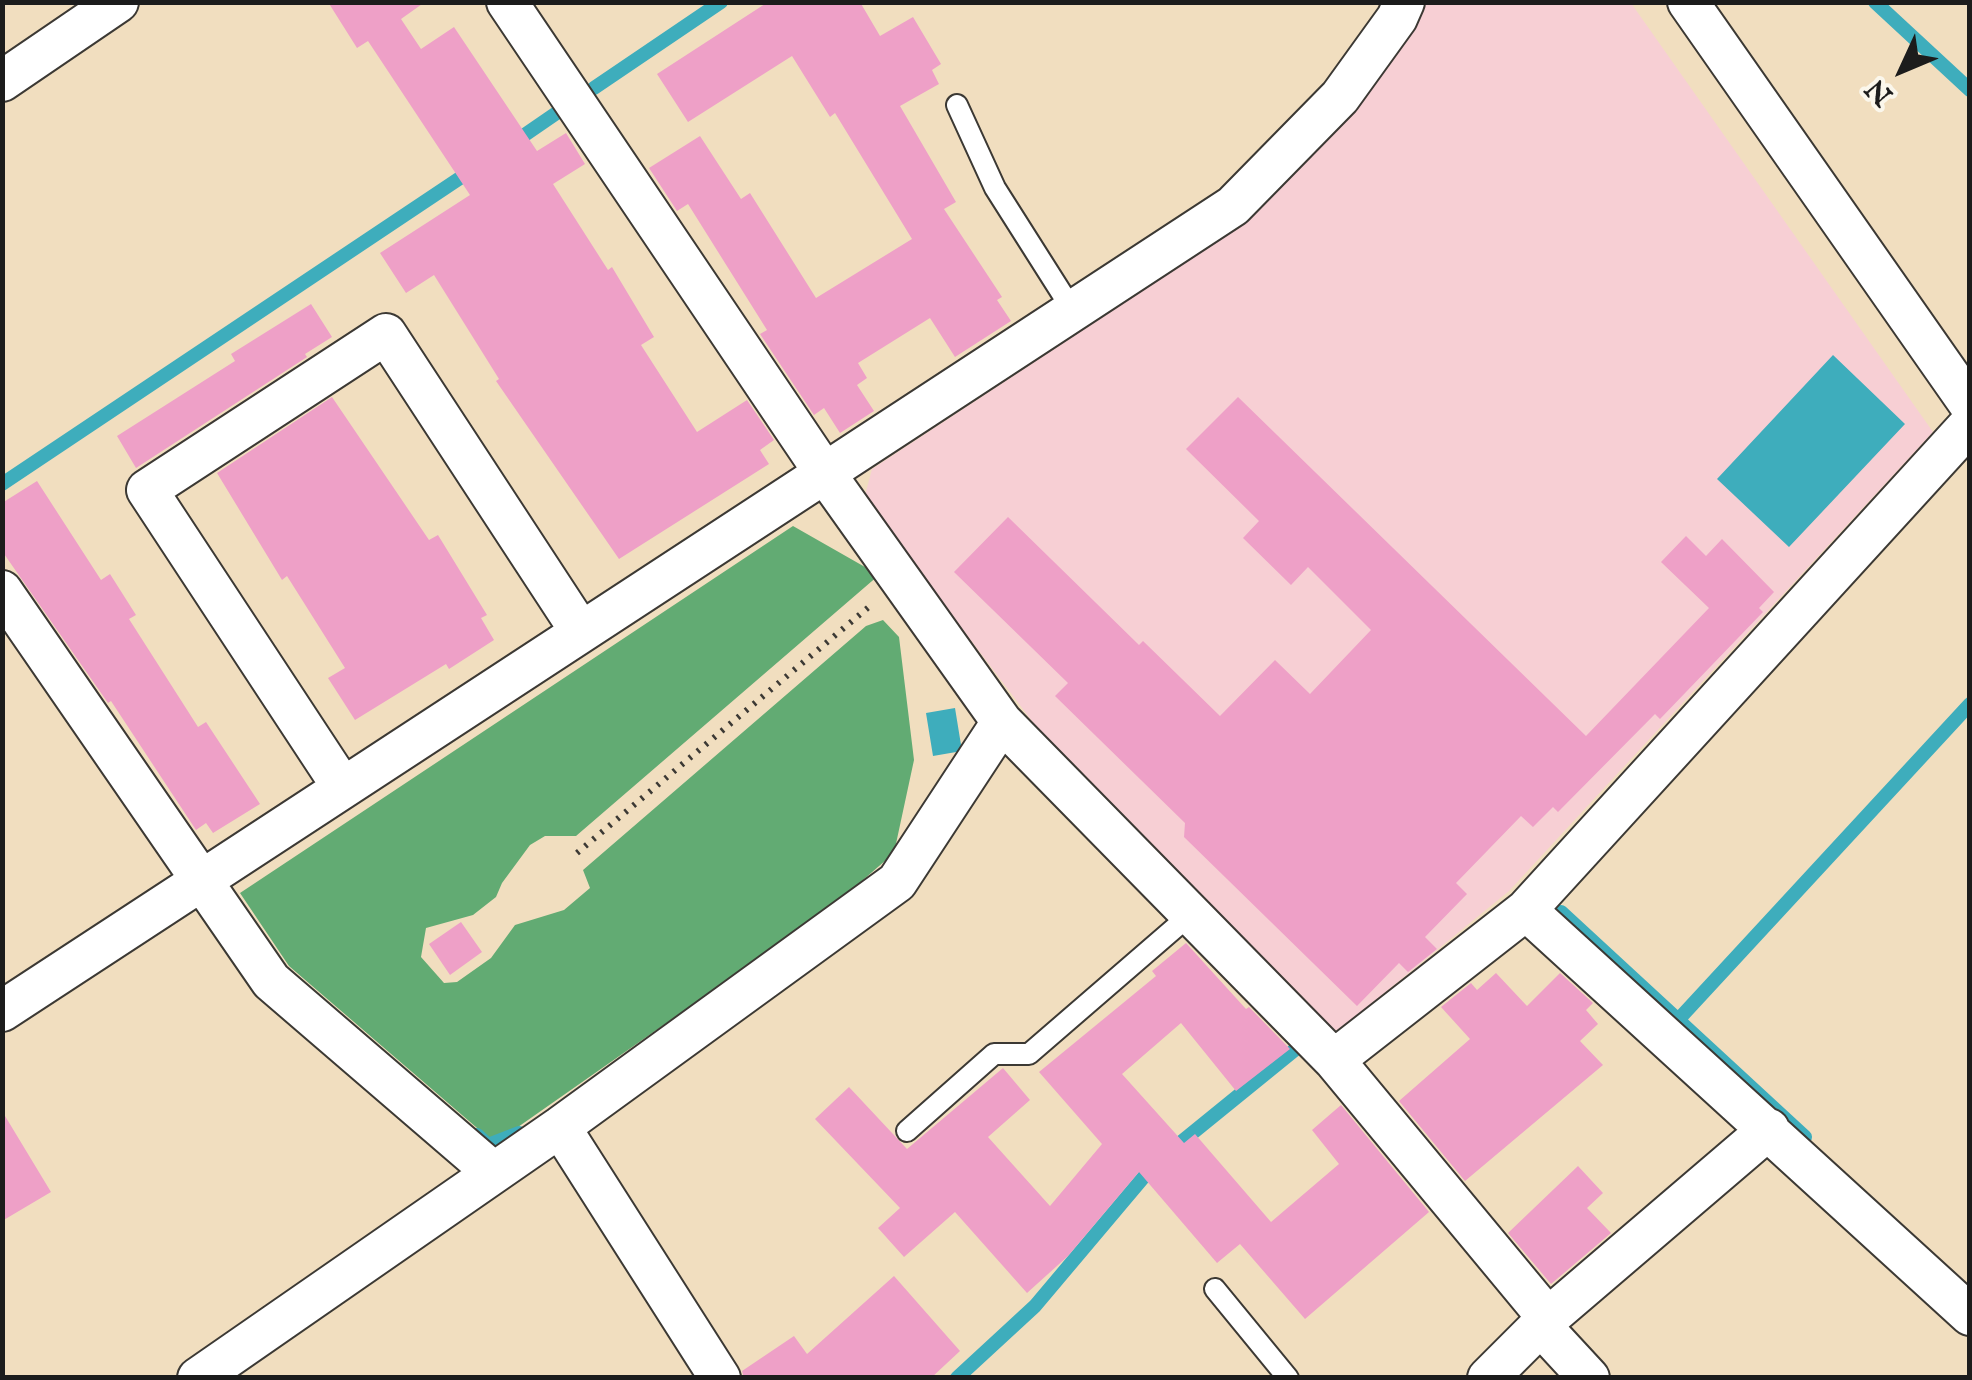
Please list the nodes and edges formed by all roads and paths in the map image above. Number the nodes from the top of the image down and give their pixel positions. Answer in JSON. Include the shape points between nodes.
{"nodes":[{"id":1,"x":118,"y":2,"type":"edge"},
{"id":2,"x":507,"y":2,"type":"edge"},
{"id":3,"x":1404,"y":2,"type":"edge"},
{"id":4,"x":1688,"y":2,"type":"edge"},
{"id":5,"x":2,"y":81,"type":"edge"},
{"id":6,"x":957,"y":105,"type":"dead end"},
{"id":7,"x":1073,"y":311,"type":"junction"},
{"id":8,"x":1970,"y":405,"type":"edge"},
{"id":9,"x":1970,"y":424,"type":"edge"},
{"id":10,"x":824,"y":472,"type":"junction"},
{"id":11,"x":901,"y":580,"type":"junction"},
{"id":12,"x":2,"y":591,"type":"edge"},
{"id":13,"x":582,"y":632,"type":"junction"},
{"id":14,"x":1002,"y":722,"type":"junction"},
{"id":15,"x":343,"y":788,"type":"junction"},
{"id":16,"x":577,"y":853,"type":"dead end"},
{"id":17,"x":204,"y":880,"type":"junction"},
{"id":18,"x":1526,"y":910,"type":"junction"},
{"id":19,"x":1190,"y":914,"type":"junction"},
{"id":20,"x":2,"y":1011,"type":"edge"},
{"id":21,"x":1334,"y":1060,"type":"junction"},
{"id":22,"x":560,"y":1127,"type":"junction"},
{"id":23,"x":1769,"y":1129,"type":"junction"},
{"id":24,"x":907,"y":1130,"type":"dead end"},
{"id":25,"x":493,"y":1172,"type":"junction"},
{"id":26,"x":1215,"y":1288,"type":"dead end"},
{"id":27,"x":1970,"y":1315,"type":"edge"},
{"id":28,"x":1544,"y":1321,"type":"junction"},
{"id":29,"x":198,"y":1378,"type":"edge"},
{"id":30,"x":720,"y":1378,"type":"edge"},
{"id":31,"x":1288,"y":1378,"type":"edge"},
{"id":32,"x":1488,"y":1378,"type":"edge"},
{"id":33,"x":1589,"y":1378,"type":"edge"}],
"edges":[{"from":1,"to":5,"type":"street"},
{"from":2,"to":10,"type":"street"},
{"from":3,"to":7,"type":"street","via":[[1340,97],[1270,172],[1233,206]]},
{"from":4,"to":8,"type":"street"},
{"from":6,"to":7,"type":"lane","via":[[995,188]]},
{"from":7,"to":10,"type":"street"},
{"from":9,"to":18,"type":"street"},
{"from":10,"to":11,"type":"street"},
{"from":10,"to":13,"type":"street"},
{"from":11,"to":14,"type":"street"},
{"from":11,"to":16,"type":"path"},
{"from":12,"to":17,"type":"street"},
{"from":13,"to":15,"type":"street"},
{"from":13,"to":15,"type":"street","via":[[386,334],[147,490]]},
{"from":14,"to":19,"type":"street"},
{"from":14,"to":22,"type":"street","via":[[898,882]]},
{"from":15,"to":17,"type":"street"},
{"from":17,"to":20,"type":"street"},
{"from":17,"to":25,"type":"street","via":[[271,981]]},
{"from":18,"to":21,"type":"street"},
{"from":18,"to":23,"type":"street"},
{"from":19,"to":21,"type":"street"},
{"from":19,"to":24,"type":"lane","via":[[1029,1054],[994,1054]]},
{"from":21,"to":28,"type":"street"},
{"from":22,"to":25,"type":"street"},
{"from":22,"to":30,"type":"street"},
{"from":23,"to":27,"type":"street"},
{"from":23,"to":28,"type":"street"},
{"from":25,"to":29,"type":"street"},
{"from":26,"to":31,"type":"lane"},
{"from":28,"to":32,"type":"street"},
{"from":28,"to":33,"type":"street"}]}
